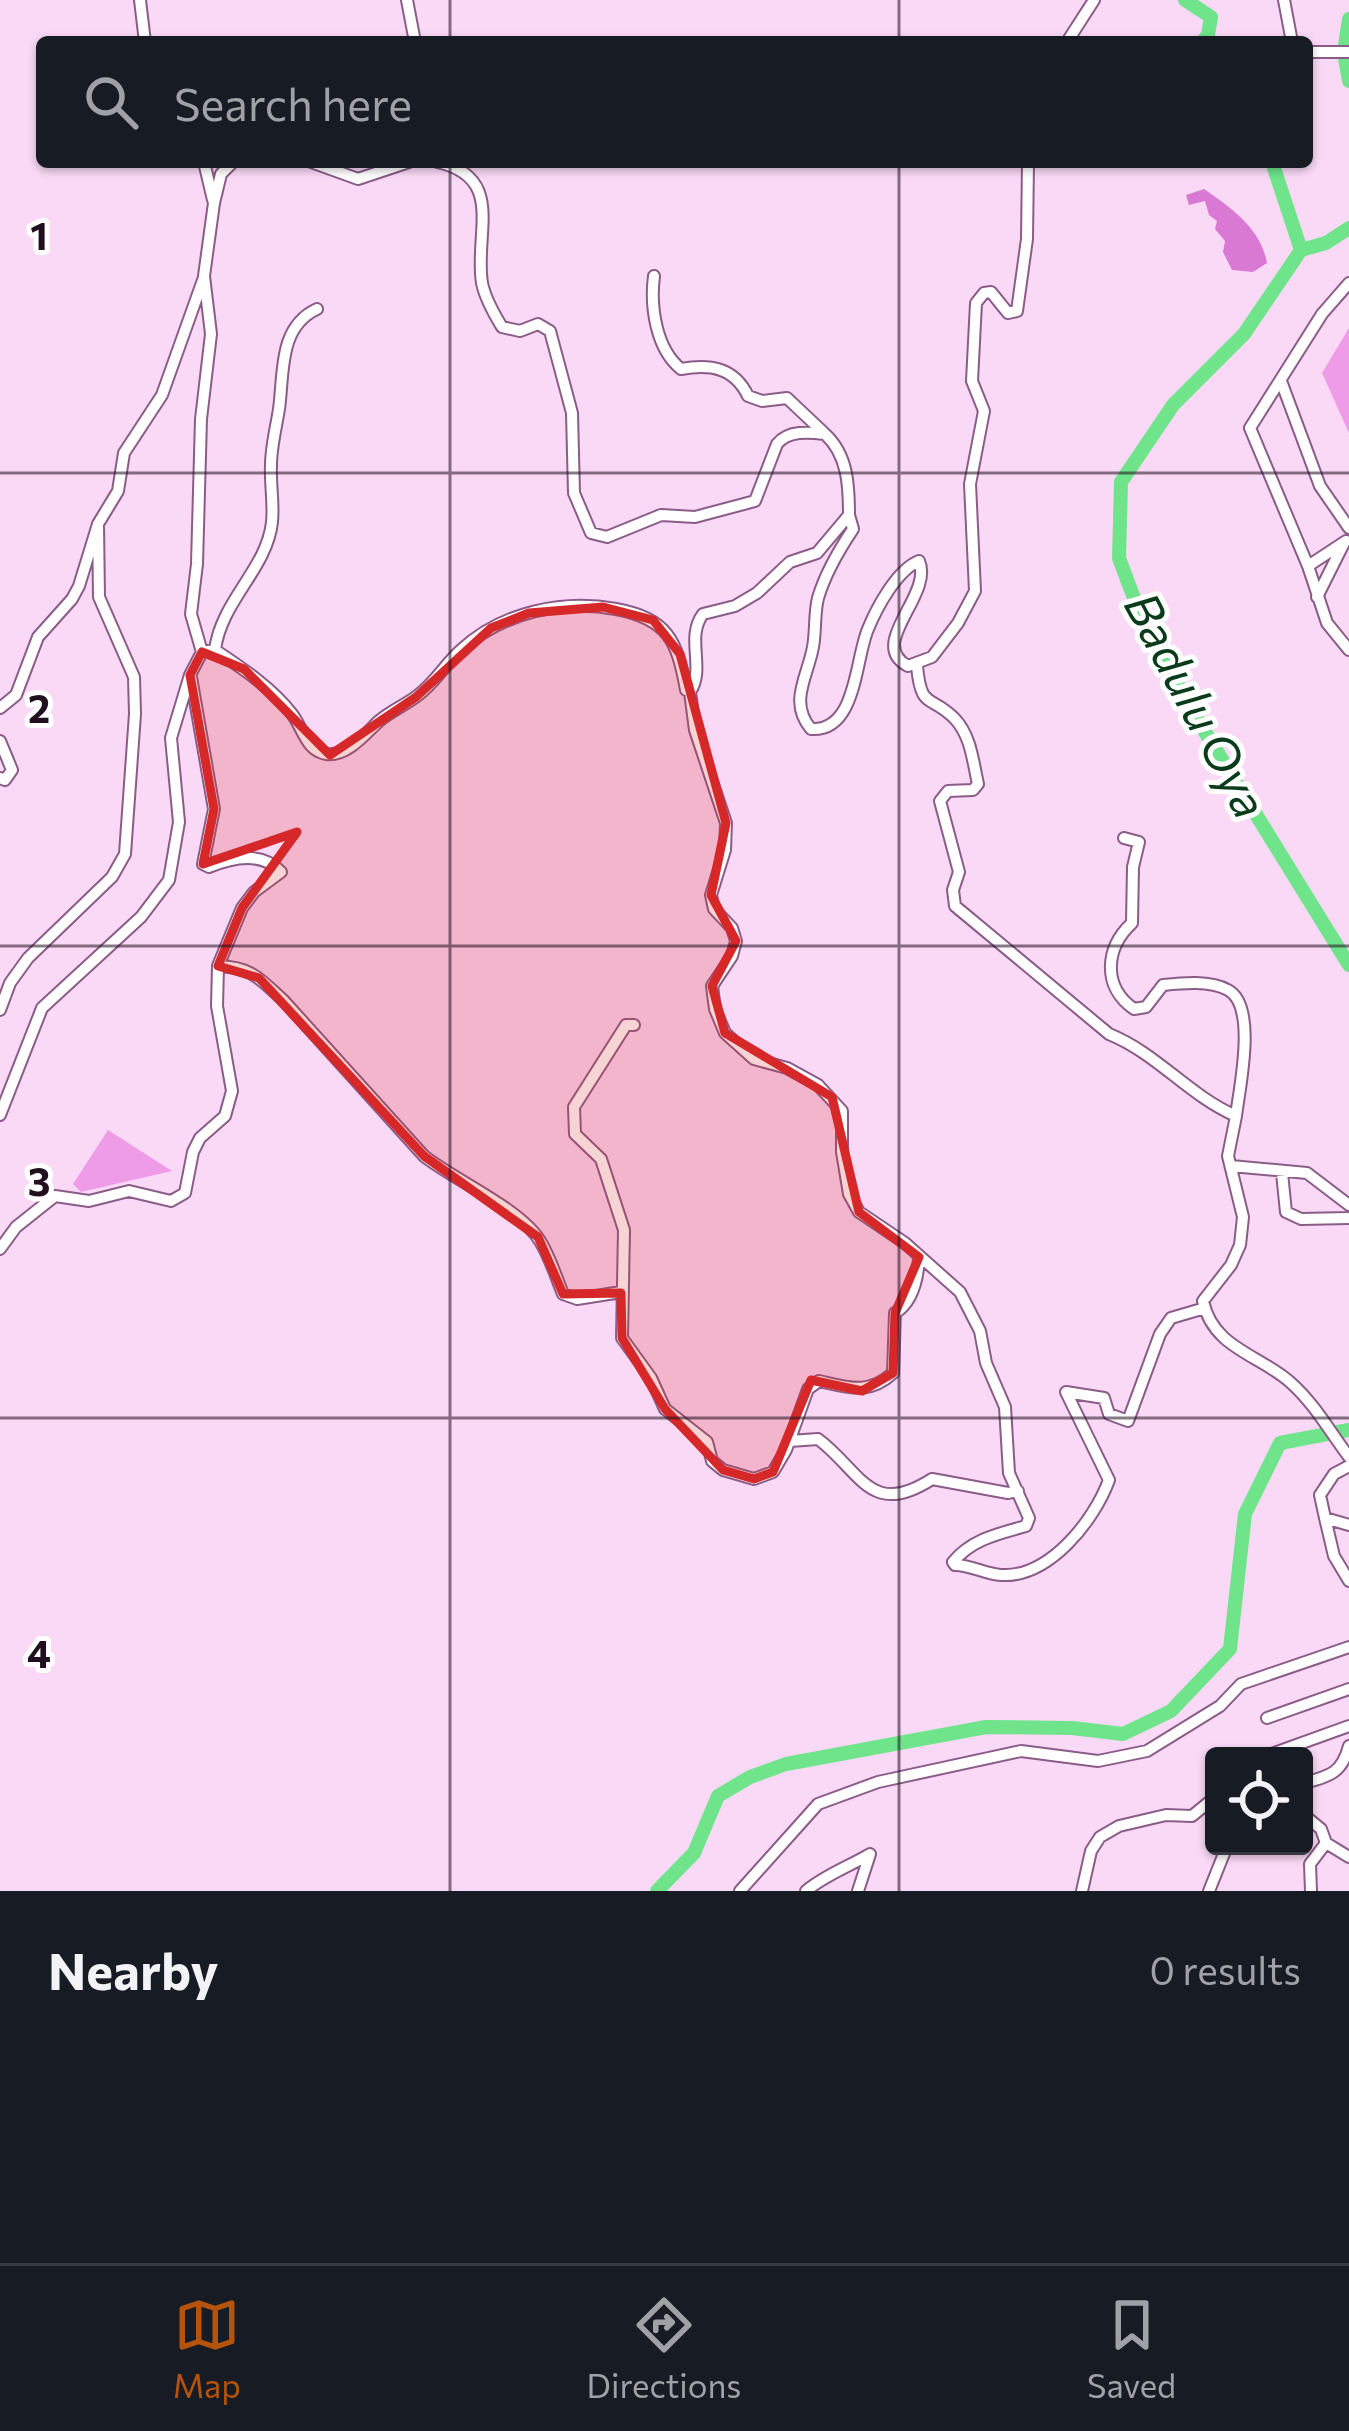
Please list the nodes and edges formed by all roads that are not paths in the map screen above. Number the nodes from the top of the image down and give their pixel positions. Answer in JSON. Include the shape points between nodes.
{"nodes":[{"id":1,"x":140,"y":0,"type":"edge"},
{"id":2,"x":407,"y":0,"type":"edge"},
{"id":3,"x":1094,"y":0,"type":"edge"},
{"id":4,"x":1285,"y":0,"type":"edge"},
{"id":5,"x":144,"y":36,"type":"edge"},
{"id":6,"x":414,"y":36,"type":"edge"},
{"id":7,"x":1071,"y":36,"type":"edge"},
{"id":8,"x":1291,"y":36,"type":"edge"},
{"id":9,"x":1313,"y":52,"type":"edge"},
{"id":10,"x":1349,"y":52,"type":"edge"},
{"id":11,"x":205,"y":168,"type":"edge"},
{"id":12,"x":227,"y":168,"type":"edge"},
{"id":13,"x":328,"y":168,"type":"edge"},
{"id":14,"x":391,"y":168,"type":"edge"},
{"id":15,"x":451,"y":168,"type":"edge"},
{"id":16,"x":1028,"y":168,"type":"edge"},
{"id":17,"x":214,"y":203,"type":"junction"},
{"id":18,"x":204,"y":276,"type":"junction"},
{"id":19,"x":654,"y":276,"type":"dead end"},
{"id":20,"x":1349,"y":283,"type":"edge"},
{"id":21,"x":317,"y":309,"type":"dead end"},
{"id":22,"x":1281,"y":381,"type":"junction"},
{"id":23,"x":825,"y":434,"type":"junction"},
{"id":24,"x":849,"y":515,"type":"junction"},
{"id":25,"x":98,"y":524,"type":"junction"},
{"id":26,"x":1349,"y":528,"type":"edge"},
{"id":27,"x":1347,"y":541,"type":"edge"},
{"id":28,"x":1308,"y":566,"type":"junction"},
{"id":29,"x":1317,"y":597,"type":"junction"},
{"id":30,"x":1349,"y":650,"type":"edge"},
{"id":31,"x":209,"y":651,"type":"junction"},
{"id":32,"x":917,"y":666,"type":"junction"},
{"id":33,"x":190,"y":675,"type":"junction"},
{"id":34,"x":690,"y":692,"type":"junction"},
{"id":35,"x":0,"y":708,"type":"edge"},
{"id":36,"x":0,"y":741,"type":"edge"},
{"id":37,"x":0,"y":778,"type":"edge"},
{"id":38,"x":1124,"y":838,"type":"dead end"},
{"id":39,"x":218,"y":966,"type":"junction"},
{"id":40,"x":0,"y":1010,"type":"edge"},
{"id":41,"x":634,"y":1025,"type":"dead end"},
{"id":42,"x":0,"y":1115,"type":"edge"},
{"id":43,"x":1236,"y":1116,"type":"junction"},
{"id":44,"x":1231,"y":1166,"type":"junction"},
{"id":45,"x":1282,"y":1173,"type":"junction"},
{"id":46,"x":1349,"y":1205,"type":"edge"},
{"id":47,"x":1349,"y":1218,"type":"edge"},
{"id":48,"x":0,"y":1249,"type":"edge"},
{"id":49,"x":919,"y":1257,"type":"junction"},
{"id":50,"x":622,"y":1292,"type":"junction"},
{"id":51,"x":1204,"y":1308,"type":"junction"},
{"id":52,"x":790,"y":1441,"type":"junction"},
{"id":53,"x":1349,"y":1462,"type":"edge"},
{"id":54,"x":1018,"y":1491,"type":"junction"},
{"id":55,"x":1325,"y":1518,"type":"junction"},
{"id":56,"x":1349,"y":1526,"type":"edge"},
{"id":57,"x":1349,"y":1581,"type":"edge"},
{"id":58,"x":1349,"y":1647,"type":"edge"},
{"id":59,"x":1349,"y":1689,"type":"edge"},
{"id":60,"x":1267,"y":1718,"type":"dead end"},
{"id":61,"x":1349,"y":1726,"type":"edge"},
{"id":62,"x":1349,"y":1746,"type":"edge"},
{"id":63,"x":1291,"y":1747,"type":"edge"},
{"id":64,"x":1313,"y":1780,"type":"edge"},
{"id":65,"x":1205,"y":1805,"type":"edge"},
{"id":66,"x":1313,"y":1822,"type":"edge"},
{"id":67,"x":1326,"y":1843,"type":"junction"},
{"id":68,"x":1223,"y":1855,"type":"edge"},
{"id":69,"x":1349,"y":1857,"type":"edge"},
{"id":70,"x":740,"y":1891,"type":"edge"},
{"id":71,"x":806,"y":1891,"type":"edge"},
{"id":72,"x":858,"y":1891,"type":"edge"},
{"id":73,"x":1082,"y":1891,"type":"edge"},
{"id":74,"x":1209,"y":1891,"type":"edge"},
{"id":75,"x":1311,"y":1891,"type":"edge"}],
"edges":[{"from":1,"to":5,"type":"street"},
{"from":2,"to":6,"type":"street"},
{"from":3,"to":7,"type":"street"},
{"from":4,"to":8,"type":"street"},
{"from":9,"to":10,"type":"street"},
{"from":11,"to":17,"type":"street"},
{"from":12,"to":17,"type":"street"},
{"from":13,"to":14,"type":"street","via":[[358,179]]},
{"from":15,"to":23,"type":"street","via":[[470,176],[479,191],[482,284],[502,328],[538,324],[550,331],[572,413],[571,475],[586,525],[598,537],[661,514],[695,517],[755,501],[782,437]]},
{"from":16,"to":32,"type":"street","via":[[1018,311],[1008,313],[991,292],[976,303],[972,381],[984,411],[970,484],[975,591],[932,657]]},
{"from":17,"to":18,"type":"street"},
{"from":18,"to":25,"type":"street","via":[[162,395],[124,453],[118,490]]},
{"from":18,"to":31,"type":"street","via":[[211,334],[191,614]]},
{"from":19,"to":23,"type":"street","via":[[654,314],[673,363],[727,370],[762,401],[787,398]]},
{"from":20,"to":22,"type":"street"},
{"from":21,"to":31,"type":"street","via":[[293,330],[284,352],[268,544]]},
{"from":22,"to":26,"type":"street","via":[[1320,486]]},
{"from":22,"to":28,"type":"street","via":[[1250,428]]},
{"from":23,"to":24,"type":"street","via":[[849,479]]},
{"from":24,"to":32,"type":"street","via":[[853,529],[817,602],[800,692],[806,722],[820,730],[840,717],[867,631],[919,561],[923,577],[893,650],[898,661]]},
{"from":24,"to":34,"type":"street","via":[[817,553],[790,562],[735,606],[703,614],[694,631],[697,682]]},
{"from":25,"to":35,"type":"street","via":[[72,599],[38,637],[16,695]]},
{"from":25,"to":40,"type":"street","via":[[99,597],[134,677],[124,854],[112,877],[28,958]]},
{"from":27,"to":28,"type":"street"},
{"from":27,"to":29,"type":"street"},
{"from":28,"to":29,"type":"street"},
{"from":29,"to":30,"type":"street"},
{"from":31,"to":33,"type":"street"},
{"from":31,"to":34,"type":"street","via":[[284,704],[314,750],[329,755],[416,697],[491,628],[554,606],[653,620],[680,654]]},
{"from":32,"to":43,"type":"street","via":[[928,703],[954,717],[969,742],[978,784],[940,801],[959,872],[955,906],[1109,1034]]},
{"from":33,"to":39,"type":"street","via":[[214,809],[203,864],[259,858],[280,872],[242,908]]},
{"from":33,"to":42,"type":"street","via":[[171,738],[179,822],[169,880],[141,917],[42,1008]]},
{"from":34,"to":49,"type":"street","via":[[726,824],[711,895],[736,941],[712,986],[724,1033],[754,1059],[787,1068],[832,1097],[842,1111],[842,1152],[859,1213]]},
{"from":36,"to":37,"type":"street","via":[[12,770]]},
{"from":38,"to":43,"type":"street","via":[[1139,842],[1132,922],[1111,954],[1111,983],[1134,1009],[1146,1007],[1162,985],[1189,982],[1236,998],[1245,1051]]},
{"from":39,"to":48,"type":"street","via":[[232,1091],[225,1116],[200,1138],[185,1193],[171,1201],[129,1191],[89,1202],[55,1196]]},
{"from":39,"to":50,"type":"street","via":[[244,967],[259,978],[424,1156],[538,1237],[563,1294]]},
{"from":41,"to":50,"type":"street","via":[[626,1025],[574,1107],[575,1134],[601,1159],[617,1203]]},
{"from":43,"to":44,"type":"street"},
{"from":44,"to":45,"type":"street"},
{"from":44,"to":51,"type":"street","via":[[1243,1217],[1240,1245]]},
{"from":45,"to":46,"type":"street","via":[[1315,1176]]},
{"from":45,"to":47,"type":"street","via":[[1286,1212]]},
{"from":49,"to":52,"type":"street","via":[[906,1307],[896,1313],[893,1373],[862,1390],[819,1382],[808,1389]]},
{"from":49,"to":54,"type":"street","via":[[960,1292],[980,1331],[1005,1407],[1009,1473]]},
{"from":50,"to":52,"type":"street","via":[[622,1338],[665,1409],[706,1442],[723,1471],[754,1479],[773,1472]]},
{"from":51,"to":53,"type":"street","via":[[1215,1332],[1306,1398]]},
{"from":51,"to":54,"type":"street","via":[[1171,1318],[1160,1334],[1128,1421],[1109,1414],[1104,1398],[1066,1392],[1109,1480],[1089,1521],[1026,1574],[952,1562],[980,1540],[1025,1526]]},
{"from":52,"to":54,"type":"street","via":[[818,1439],[842,1456],[855,1480],[888,1497],[932,1479]]},
{"from":53,"to":55,"type":"street","via":[[1320,1495]]},
{"from":55,"to":56,"type":"street"},
{"from":55,"to":57,"type":"street"},
{"from":58,"to":70,"type":"street","via":[[1241,1684],[1147,1751],[1098,1761],[1022,1751],[878,1782],[818,1804]]},
{"from":59,"to":60,"type":"street"},
{"from":61,"to":63,"type":"street"},
{"from":62,"to":64,"type":"street","via":[[1344,1766]]},
{"from":65,"to":73,"type":"street","via":[[1192,1816],[1108,1832],[1091,1851]]},
{"from":66,"to":67,"type":"street"},
{"from":67,"to":69,"type":"street"},
{"from":67,"to":75,"type":"street","via":[[1310,1864]]},
{"from":68,"to":74,"type":"street"},
{"from":71,"to":72,"type":"street","via":[[870,1854]]}]}
